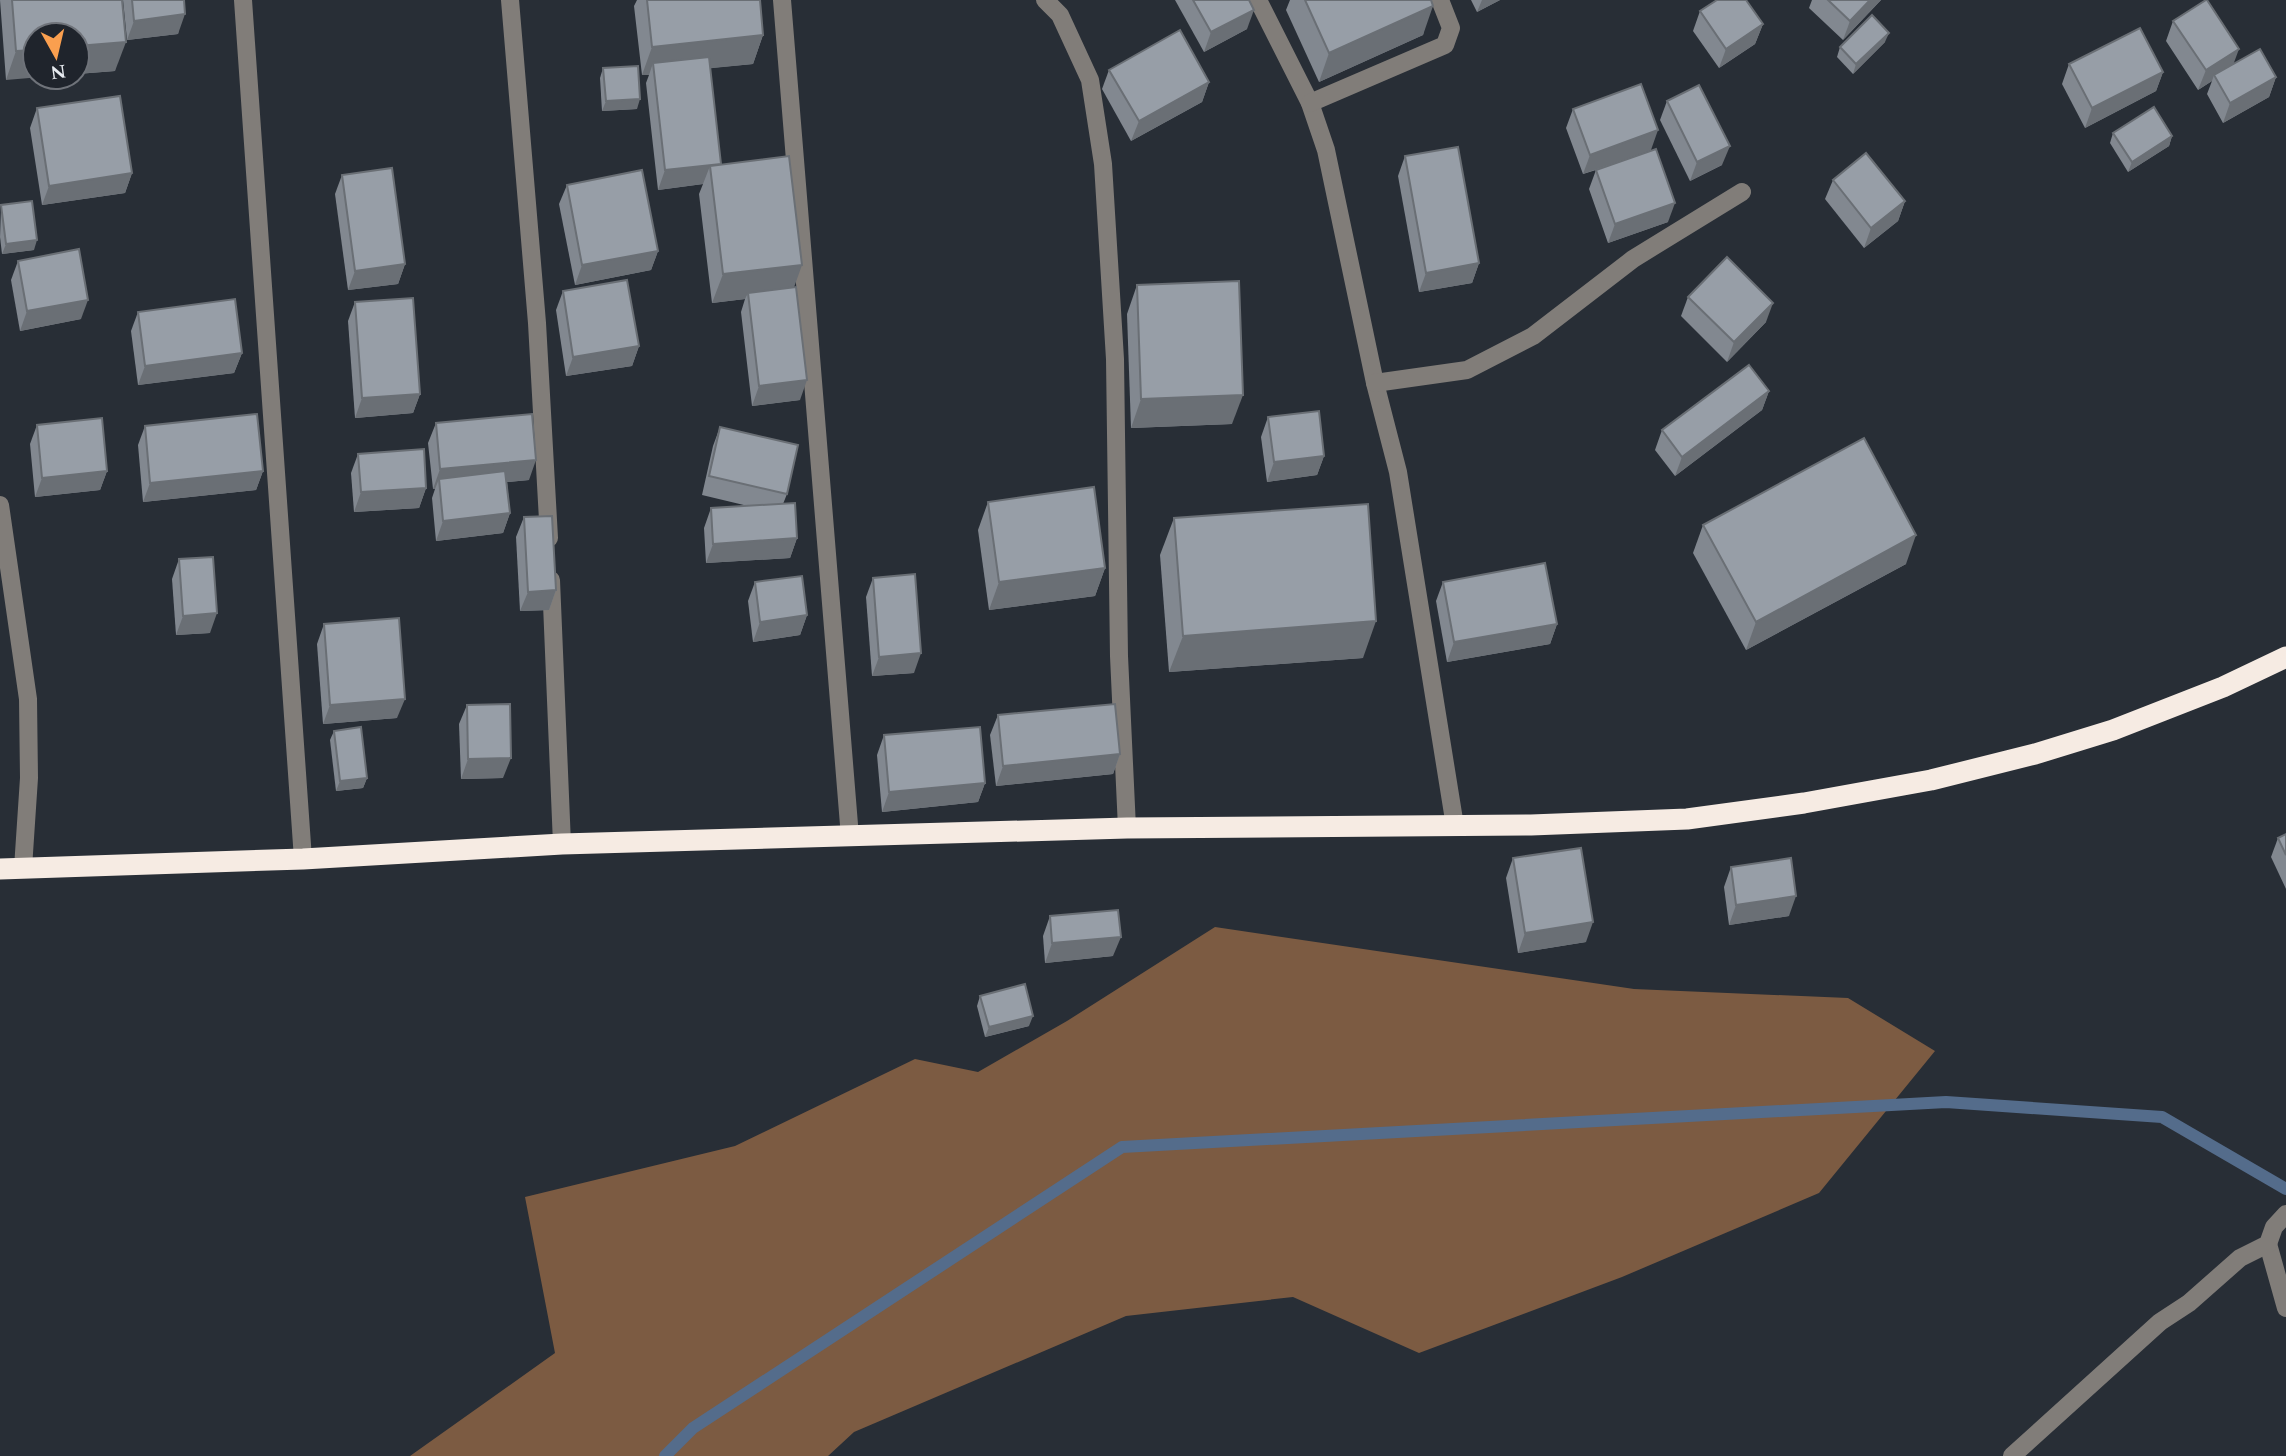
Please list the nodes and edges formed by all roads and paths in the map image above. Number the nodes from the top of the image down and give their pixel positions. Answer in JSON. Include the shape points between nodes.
{"nodes":[{"id":1,"x":243,"y":0,"type":"edge"},
{"id":2,"x":510,"y":0,"type":"edge"},
{"id":3,"x":782,"y":0,"type":"edge"},
{"id":4,"x":1045,"y":0,"type":"edge"},
{"id":5,"x":1258,"y":0,"type":"edge"},
{"id":6,"x":1440,"y":0,"type":"edge"},
{"id":7,"x":1310,"y":103,"type":"junction"},
{"id":8,"x":1742,"y":192,"type":"dead end"},
{"id":9,"x":1375,"y":383,"type":"junction"},
{"id":10,"x":0,"y":505,"type":"edge"},
{"id":11,"x":2286,"y":657,"type":"edge"},
{"id":12,"x":1455,"y":826,"type":"junction"},
{"id":13,"x":1127,"y":828,"type":"junction"},
{"id":14,"x":850,"y":836,"type":"junction"},
{"id":15,"x":562,"y":844,"type":"junction"},
{"id":16,"x":303,"y":859,"type":"junction"},
{"id":17,"x":23,"y":868,"type":"junction"},
{"id":18,"x":0,"y":869,"type":"edge"},
{"id":19,"x":2286,"y":1214,"type":"edge"},
{"id":20,"x":2268,"y":1244,"type":"junction"},
{"id":21,"x":2286,"y":1308,"type":"edge"},
{"id":22,"x":2012,"y":1456,"type":"edge"}],
"edges":[{"from":1,"to":16,"type":"street"},
{"from":2,"to":15,"type":"street","via":[[537,323]]},
{"from":3,"to":14,"type":"street"},
{"from":4,"to":13,"type":"street","via":[[1060,15],[1090,80],[1103,164],[1115,359],[1119,656]]},
{"from":5,"to":7,"type":"street"},
{"from":6,"to":7,"type":"street","via":[[1451,28],[1445,45]]},
{"from":7,"to":9,"type":"street","via":[[1326,150]]},
{"from":8,"to":9,"type":"street","via":[[1633,259],[1533,336],[1467,370]]},
{"from":9,"to":12,"type":"street","via":[[1418,580]]},
{"from":10,"to":17,"type":"street","via":[[29,699]]},
{"from":11,"to":12,"type":"highway","via":[[2113,730],[1931,780],[1687,819]]},
{"from":12,"to":13,"type":"highway"},
{"from":13,"to":14,"type":"highway"},
{"from":14,"to":15,"type":"highway"},
{"from":15,"to":16,"type":"highway"},
{"from":16,"to":17,"type":"highway"},
{"from":17,"to":18,"type":"highway"},
{"from":19,"to":20,"type":"street","via":[[2274,1227]]},
{"from":20,"to":21,"type":"street"},
{"from":20,"to":22,"type":"street","via":[[2240,1258],[2160,1322]]}]}
